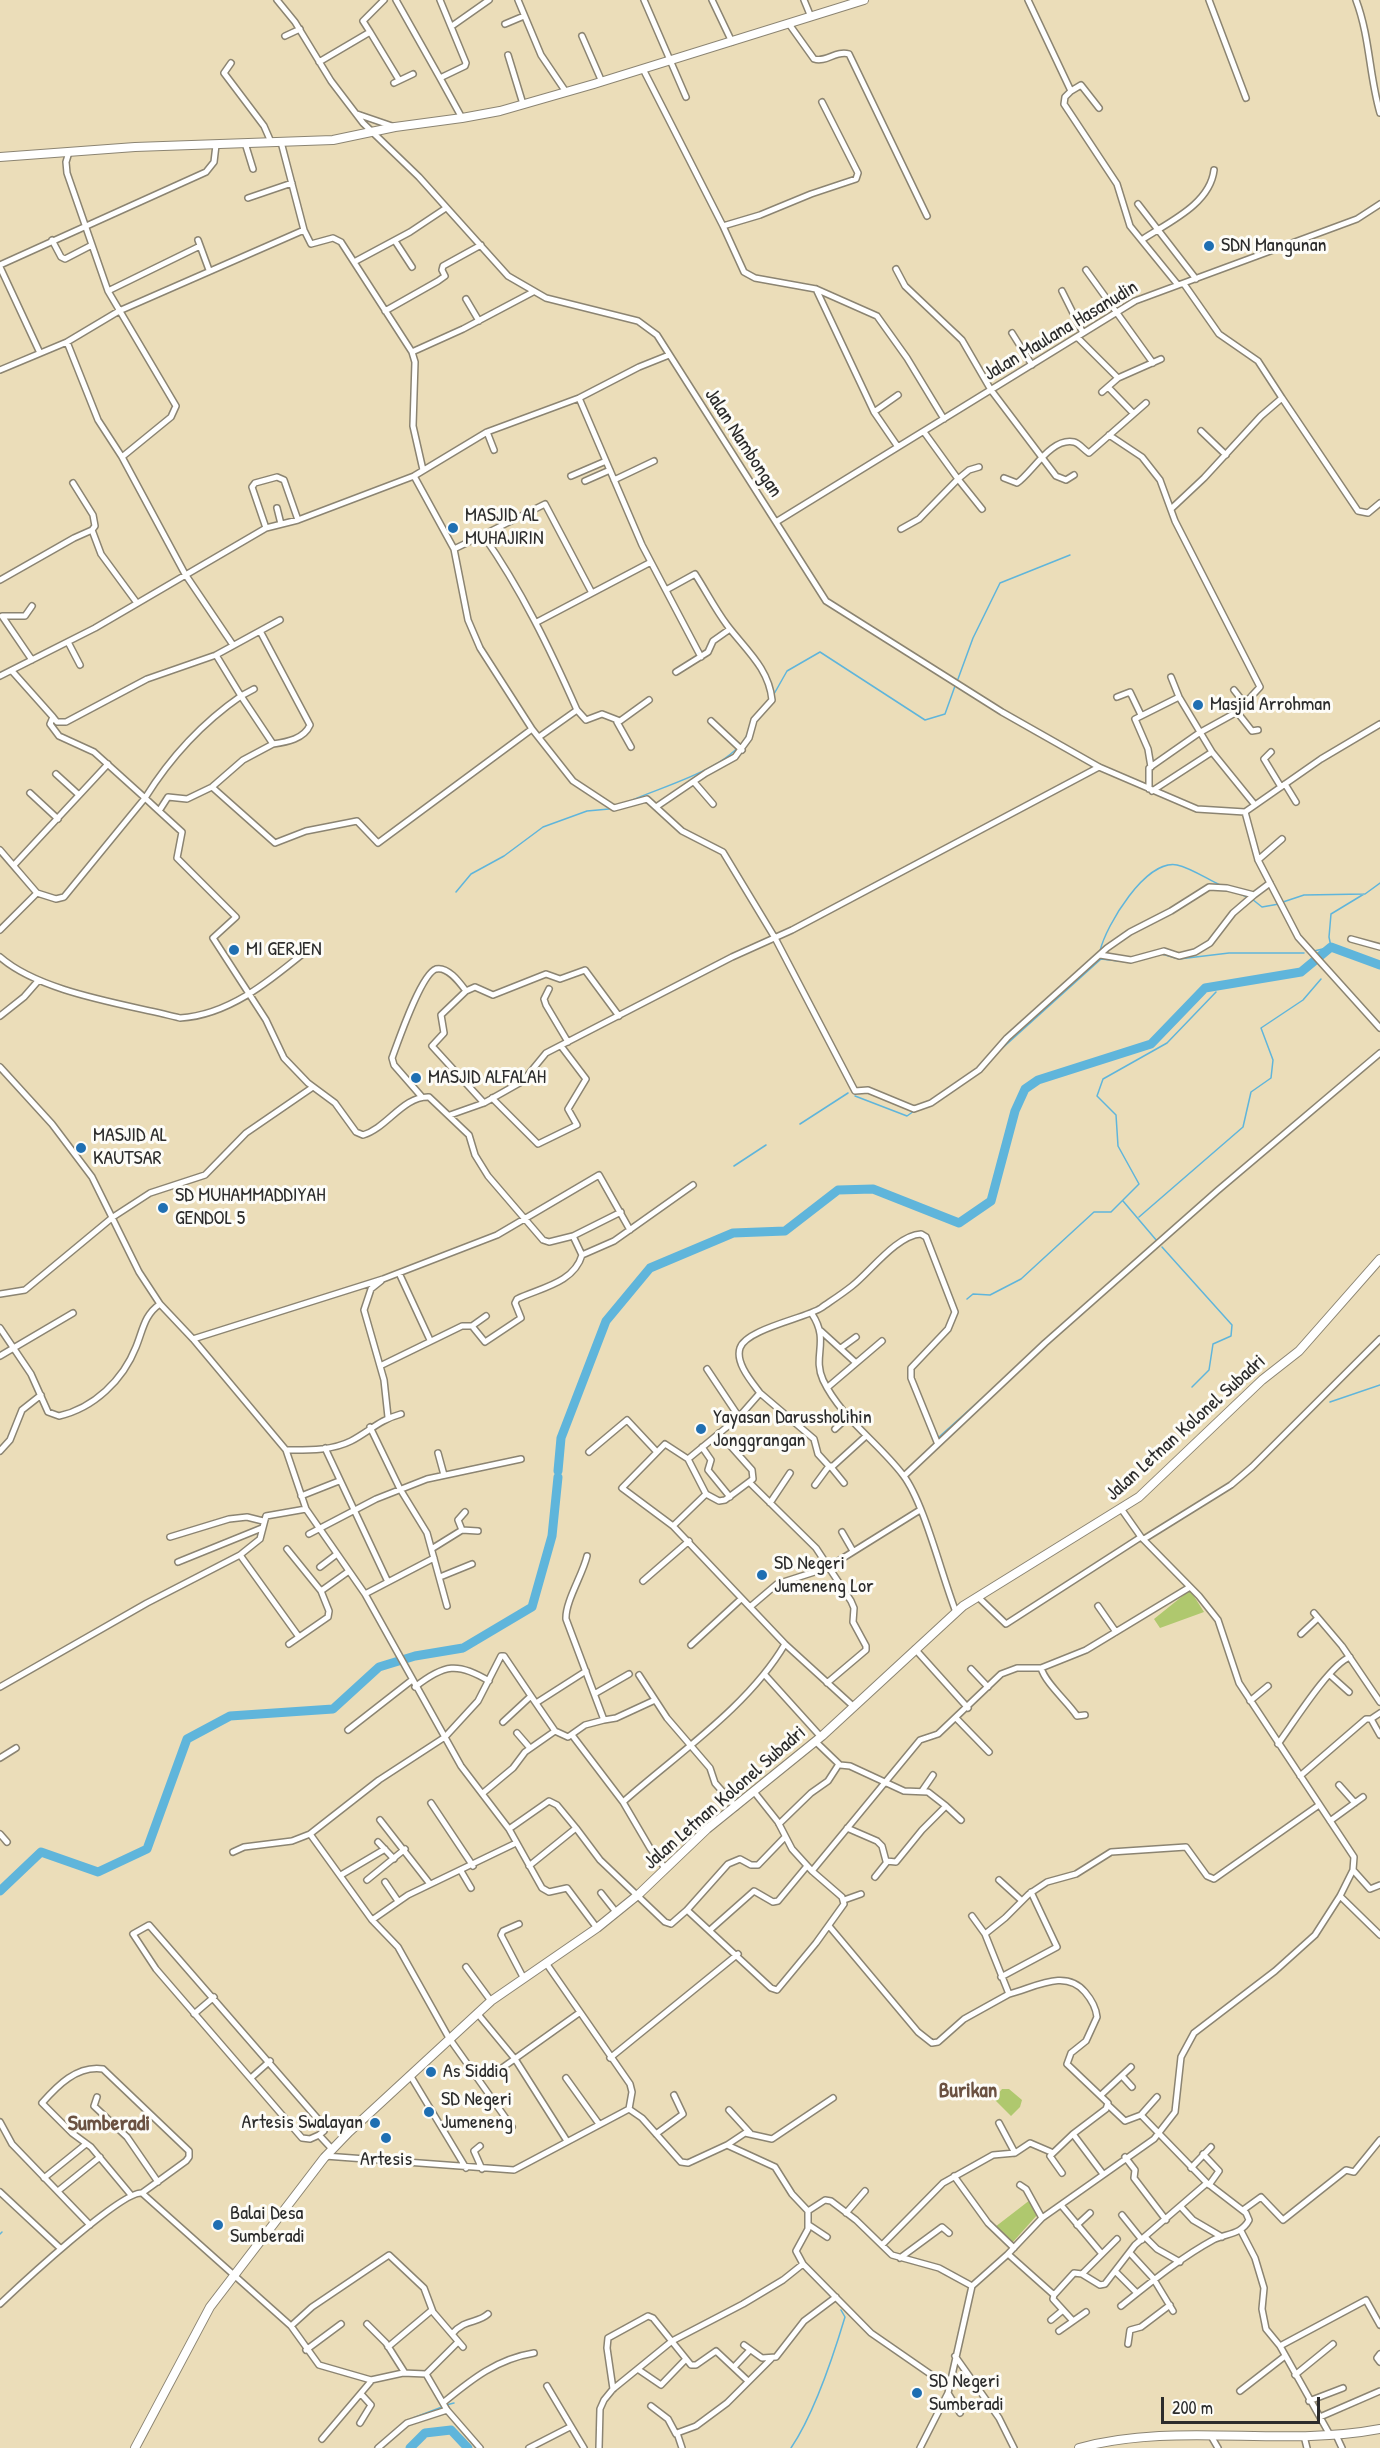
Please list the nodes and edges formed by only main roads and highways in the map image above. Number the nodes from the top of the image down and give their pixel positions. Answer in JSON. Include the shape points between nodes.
{"nodes":[{"id":1,"x":864,"y":0,"type":"edge"},
{"id":2,"x":0,"y":157,"type":"edge"},
{"id":3,"x":1380,"y":1259,"type":"edge"},
{"id":4,"x":1380,"y":2429,"type":"edge"},
{"id":5,"x":135,"y":2448,"type":"edge"},
{"id":6,"x":1078,"y":2448,"type":"edge"}],
"edges":[{"from":1,"to":2,"type":"main road","via":[[602,82],[462,118],[333,140]]},
{"from":3,"to":5,"type":"main road","name":"Jalan Letnan Kolonel Subadri","via":[[1299,1351],[1262,1380],[1139,1497],[956,1612],[818,1739],[707,1829],[639,1894],[477,2013],[332,2149],[210,2307]]},
{"from":4,"to":6,"type":"main road","via":[[1305,2436],[1156,2435]]}]}
